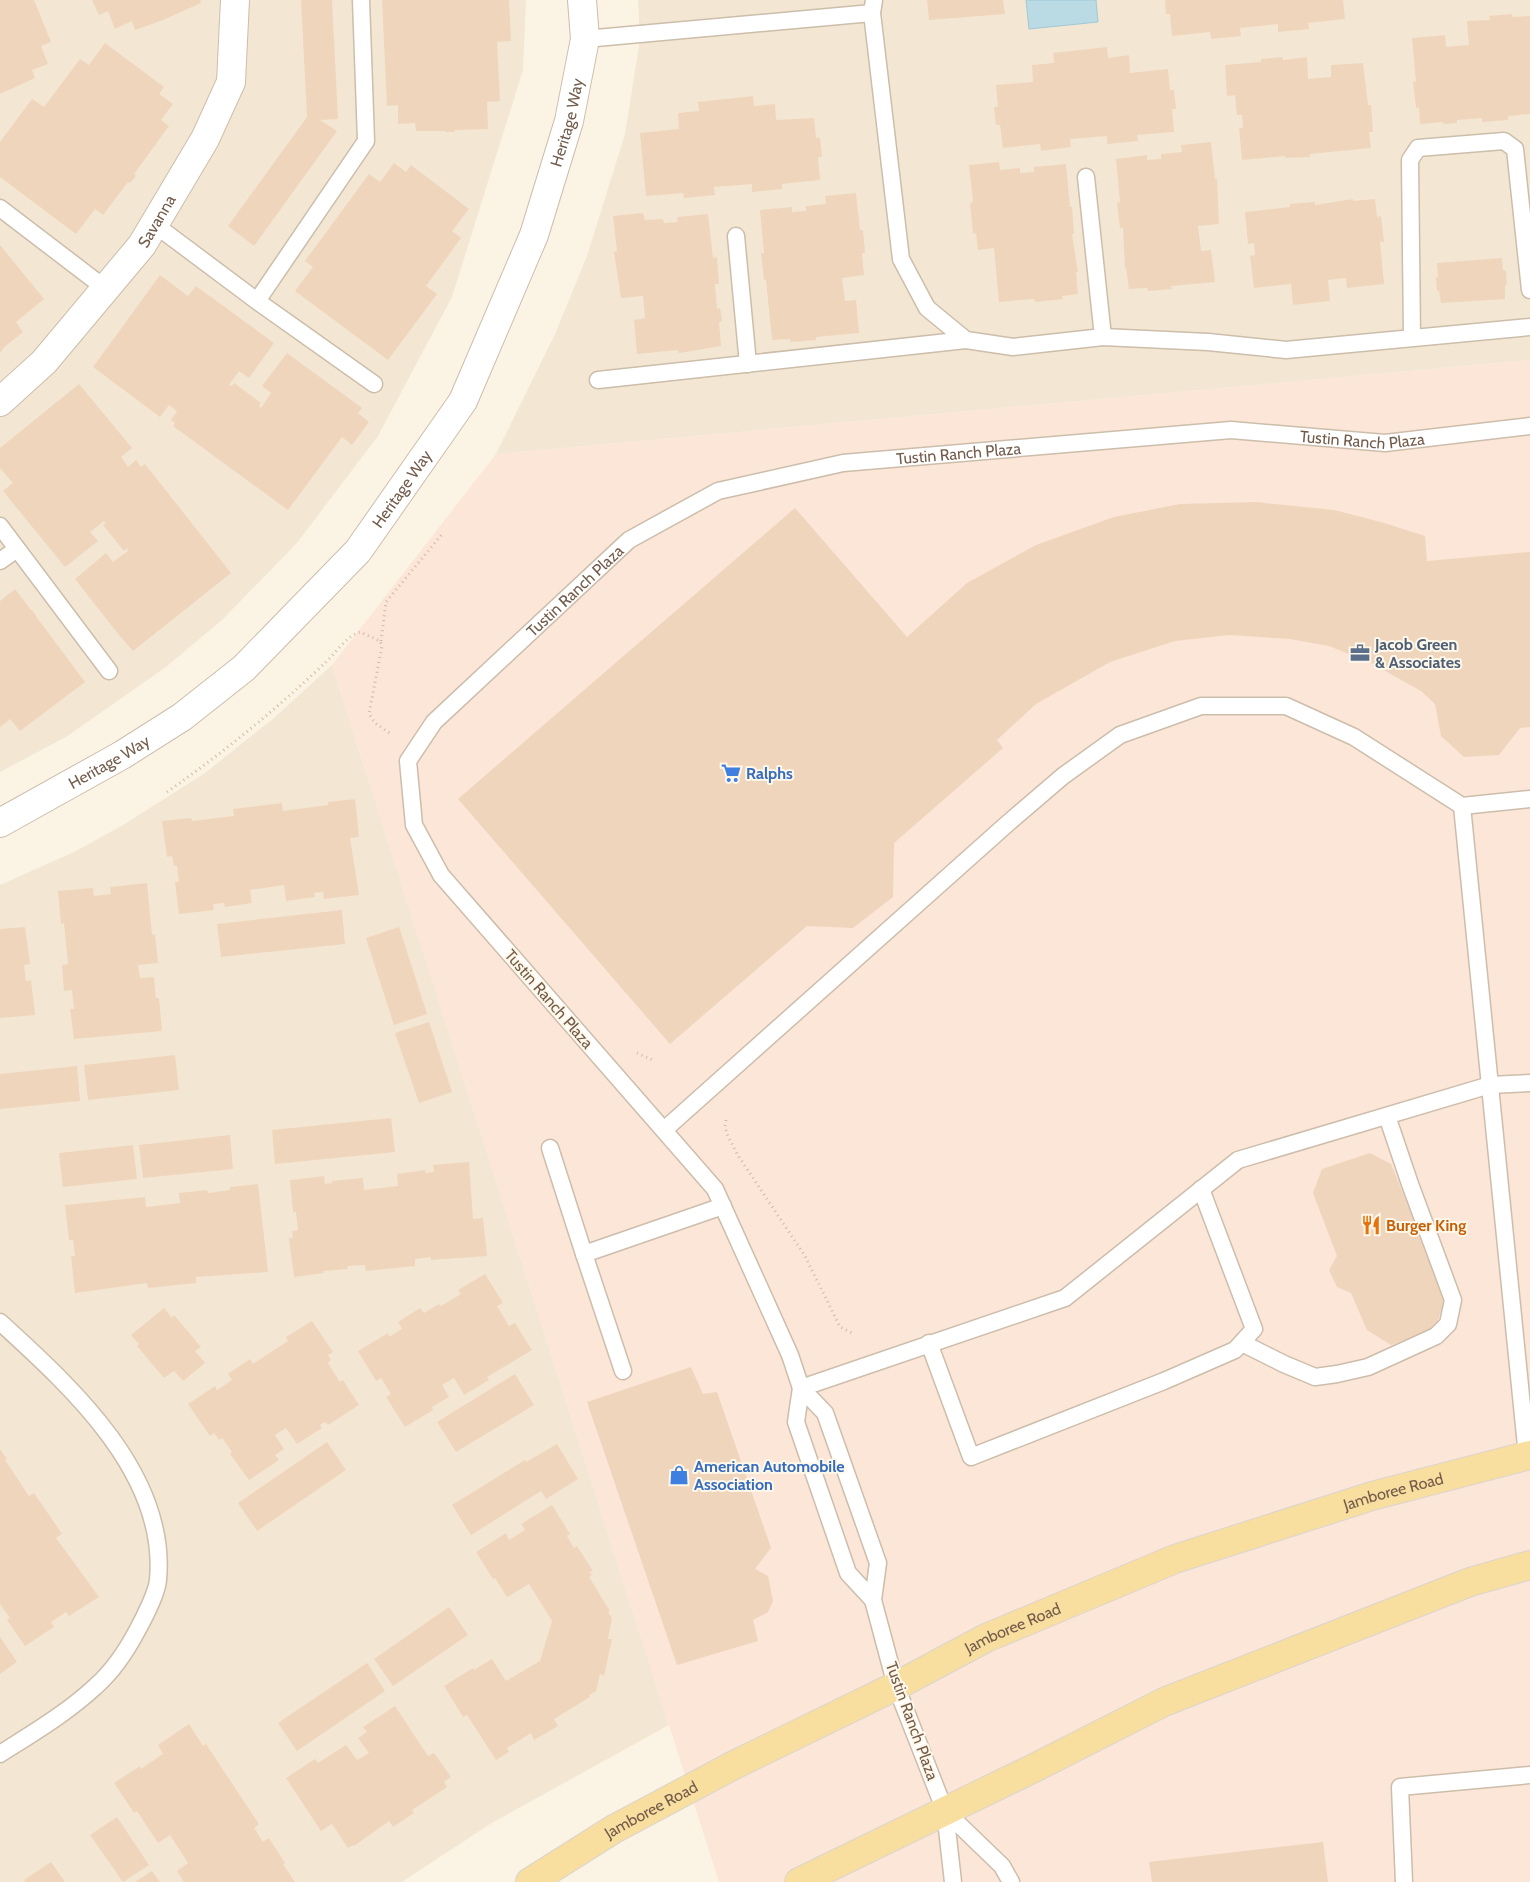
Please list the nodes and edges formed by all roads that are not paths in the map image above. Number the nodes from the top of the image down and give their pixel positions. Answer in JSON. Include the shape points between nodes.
{"nodes":[{"id":1,"x":236,"y":0,"type":"edge"},
{"id":2,"x":361,"y":0,"type":"edge"},
{"id":3,"x":582,"y":0,"type":"edge"},
{"id":4,"x":873,"y":7,"type":"edge"},
{"id":5,"x":584,"y":39,"type":"junction"},
{"id":6,"x":1086,"y":177,"type":"dead end"},
{"id":7,"x":0,"y":208,"type":"edge"},
{"id":8,"x":154,"y":224,"type":"junction"},
{"id":9,"x":736,"y":236,"type":"dead end"},
{"id":10,"x":106,"y":290,"type":"junction"},
{"id":11,"x":1530,"y":290,"type":"edge"},
{"id":12,"x":257,"y":301,"type":"junction"},
{"id":13,"x":1530,"y":327,"type":"edge"},
{"id":14,"x":1103,"y":337,"type":"junction"},
{"id":15,"x":1412,"y":337,"type":"junction"},
{"id":16,"x":966,"y":340,"type":"junction"},
{"id":17,"x":748,"y":364,"type":"junction"},
{"id":18,"x":598,"y":380,"type":"dead end"},
{"id":19,"x":374,"y":384,"type":"dead end"},
{"id":20,"x":0,"y":402,"type":"edge"},
{"id":21,"x":1530,"y":426,"type":"edge"},
{"id":22,"x":0,"y":526,"type":"edge"},
{"id":23,"x":17,"y":549,"type":"junction"},
{"id":24,"x":0,"y":561,"type":"edge"},
{"id":25,"x":109,"y":671,"type":"dead end"},
{"id":26,"x":1530,"y":799,"type":"edge"},
{"id":27,"x":1462,"y":806,"type":"junction"},
{"id":28,"x":0,"y":823,"type":"edge"},
{"id":29,"x":1530,"y":1083,"type":"edge"},
{"id":30,"x":1490,"y":1086,"type":"junction"},
{"id":31,"x":1387,"y":1116,"type":"junction"},
{"id":32,"x":664,"y":1130,"type":"junction"},
{"id":33,"x":550,"y":1148,"type":"dead end"},
{"id":34,"x":1201,"y":1189,"type":"junction"},
{"id":35,"x":723,"y":1206,"type":"junction"},
{"id":36,"x":584,"y":1254,"type":"junction"},
{"id":37,"x":0,"y":1322,"type":"edge"},
{"id":38,"x":1242,"y":1343,"type":"junction"},
{"id":39,"x":929,"y":1344,"type":"junction"},
{"id":40,"x":623,"y":1371,"type":"dead end"},
{"id":41,"x":801,"y":1388,"type":"junction"},
{"id":42,"x":1528,"y":1456,"type":"edge"},
{"id":43,"x":1530,"y":1565,"type":"edge"},
{"id":44,"x":873,"y":1600,"type":"junction"},
{"id":45,"x":896,"y":1686,"type":"junction"},
{"id":46,"x":0,"y":1754,"type":"edge"},
{"id":47,"x":1530,"y":1775,"type":"edge"},
{"id":48,"x":946,"y":1811,"type":"junction"},
{"id":49,"x":530,"y":1882,"type":"edge"},
{"id":50,"x":800,"y":1882,"type":"edge"},
{"id":51,"x":953,"y":1882,"type":"edge"},
{"id":52,"x":1011,"y":1882,"type":"edge"},
{"id":53,"x":1404,"y":1882,"type":"edge"}],
"edges":[{"from":1,"to":8,"type":"street","name":"Savanna","via":[[231,82],[205,139]]},
{"from":2,"to":12,"type":"lane","via":[[366,141]]},
{"from":3,"to":5,"type":"street","name":"Heritage Way"},
{"from":4,"to":5,"type":"lane"},
{"from":4,"to":16,"type":"lane","via":[[901,259],[927,308]]},
{"from":5,"to":28,"type":"street","name":"Heritage Way","via":[[570,121],[534,235],[463,401],[358,552],[244,668],[182,717],[122,755]]},
{"from":6,"to":14,"type":"lane"},
{"from":7,"to":10,"type":"lane"},
{"from":8,"to":10,"type":"street","name":"Savanna","via":[[142,245]]},
{"from":8,"to":12,"type":"lane"},
{"from":9,"to":17,"type":"lane"},
{"from":10,"to":20,"type":"street","name":"Savanna","via":[[44,362]]},
{"from":11,"to":15,"type":"lane","via":[[1515,149],[1504,141],[1418,148],[1410,160]]},
{"from":12,"to":19,"type":"lane"},
{"from":13,"to":15,"type":"lane"},
{"from":14,"to":15,"type":"lane","via":[[1286,350]]},
{"from":14,"to":16,"type":"lane","via":[[1013,347]]},
{"from":16,"to":17,"type":"lane"},
{"from":17,"to":18,"type":"lane"},
{"from":21,"to":32,"type":"lane","name":"Tustin Ranch Plaza","via":[[1385,444],[1231,430],[843,463],[718,491],[629,540],[434,722],[408,760],[414,825],[441,875]]},
{"from":22,"to":23,"type":"lane"},
{"from":23,"to":24,"type":"lane"},
{"from":23,"to":25,"type":"lane"},
{"from":26,"to":27,"type":"lane"},
{"from":27,"to":30,"type":"lane"},
{"from":27,"to":32,"type":"lane","via":[[1354,737],[1286,706],[1201,706],[1120,735],[1063,776],[1007,824]]},
{"from":29,"to":30,"type":"lane"},
{"from":30,"to":31,"type":"lane"},
{"from":30,"to":42,"type":"lane"},
{"from":31,"to":34,"type":"lane","via":[[1238,1160]]},
{"from":31,"to":38,"type":"lane","via":[[1453,1300],[1448,1324],[1436,1336],[1368,1367],[1315,1377]]},
{"from":32,"to":35,"type":"lane","name":"Tustin Ranch Plaza","via":[[715,1190]]},
{"from":33,"to":36,"type":"lane"},
{"from":34,"to":38,"type":"lane","via":[[1254,1329]]},
{"from":34,"to":39,"type":"lane","via":[[1065,1298]]},
{"from":35,"to":36,"type":"lane"},
{"from":35,"to":41,"type":"lane","name":"Tustin Ranch Plaza","via":[[790,1355]]},
{"from":36,"to":40,"type":"lane"},
{"from":37,"to":46,"type":"lane","via":[[78,1398],[118,1448],[146,1498],[157,1539],[158,1582],[143,1621],[124,1655],[96,1686],[59,1716]]},
{"from":38,"to":39,"type":"lane","via":[[1235,1350],[1164,1381],[970,1457]]},
{"from":39,"to":41,"type":"lane"},
{"from":41,"to":44,"type":"lane","name":"Tustin Ranch Plaza","via":[[796,1422],[848,1573]]},
{"from":41,"to":44,"type":"lane","name":"Tustin Ranch Plaza","via":[[825,1413],[878,1563]]},
{"from":42,"to":45,"type":"main road","name":"Jamboree Road","via":[[1372,1496],[1175,1559],[986,1638]]},
{"from":43,"to":48,"type":"main road","via":[[1470,1582],[1164,1702]]},
{"from":44,"to":45,"type":"lane","name":"Tustin Ranch Plaza"},
{"from":45,"to":48,"type":"lane","name":"Tustin Ranch Plaza"},
{"from":45,"to":49,"type":"main road","name":"Jamboree Road","via":[[734,1765],[623,1824]]},
{"from":47,"to":53,"type":"lane","via":[[1400,1787]]},
{"from":48,"to":50,"type":"main road"},
{"from":48,"to":51,"type":"lane","name":"Tustin Ranch Plaza"},
{"from":48,"to":52,"type":"lane","name":"Tustin Ranch Plaza","via":[[1002,1866]]}]}
